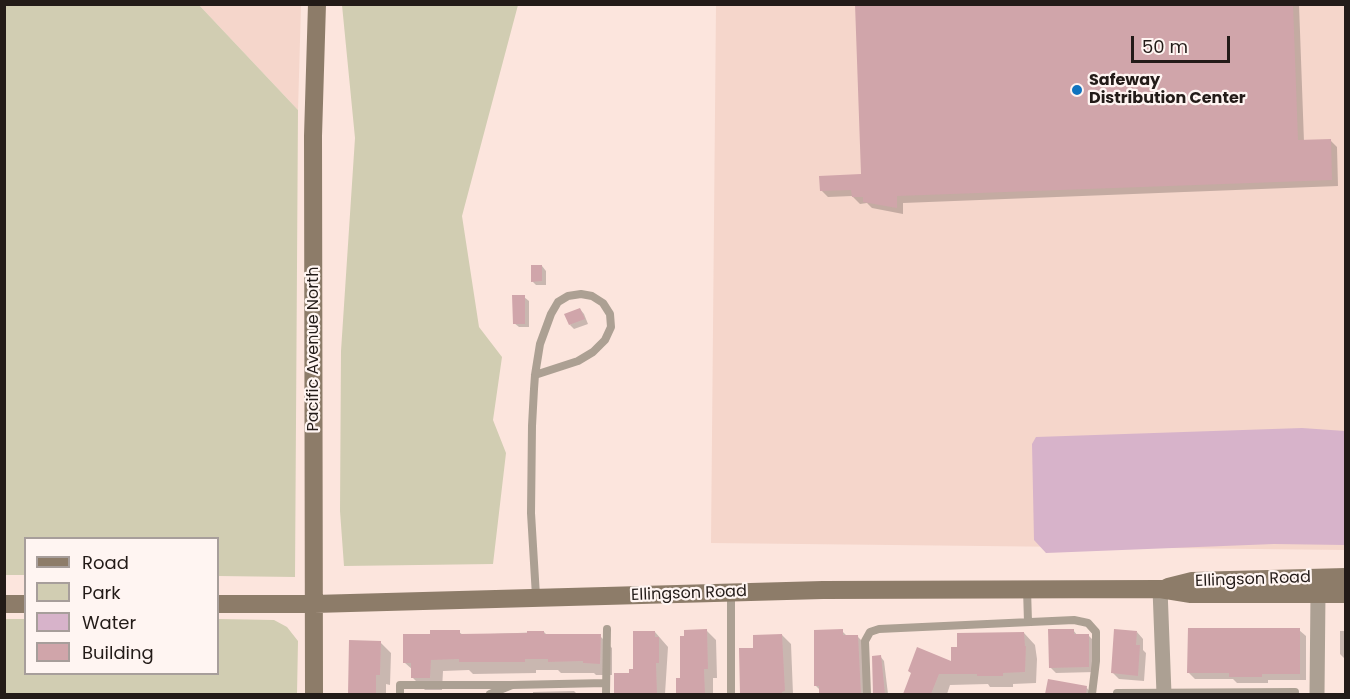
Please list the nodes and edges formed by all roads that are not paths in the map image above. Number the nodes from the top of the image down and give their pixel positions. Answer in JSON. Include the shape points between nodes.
{"nodes":[{"id":1,"x":317,"y":4,"type":"edge"},
{"id":2,"x":536,"y":375,"type":"junction"},
{"id":3,"x":1346,"y":577,"type":"edge"},
{"id":4,"x":1027,"y":589,"type":"junction"},
{"id":5,"x":1160,"y":589,"type":"junction"},
{"id":6,"x":731,"y":592,"type":"junction"},
{"id":7,"x":1318,"y":594,"type":"junction"},
{"id":8,"x":1346,"y":594,"type":"edge"},
{"id":9,"x":536,"y":598,"type":"junction"},
{"id":10,"x":4,"y":604,"type":"edge"},
{"id":11,"x":24,"y":604,"type":"edge"},
{"id":12,"x":219,"y":604,"type":"edge"},
{"id":13,"x":314,"y":604,"type":"junction"},
{"id":14,"x":1028,"y":622,"type":"junction"},
{"id":15,"x":607,"y":629,"type":"dead end"},
{"id":16,"x":606,"y":683,"type":"junction"},
{"id":17,"x":512,"y":685,"type":"junction"},
{"id":18,"x":1295,"y":692,"type":"dead end"},
{"id":19,"x":1117,"y":693,"type":"edge"},
{"id":20,"x":314,"y":694,"type":"edge"},
{"id":21,"x":400,"y":694,"type":"edge"},
{"id":22,"x":490,"y":694,"type":"edge"},
{"id":23,"x":606,"y":694,"type":"edge"},
{"id":24,"x":731,"y":694,"type":"edge"},
{"id":25,"x":867,"y":694,"type":"edge"},
{"id":26,"x":1092,"y":694,"type":"edge"},
{"id":27,"x":1164,"y":694,"type":"edge"},
{"id":28,"x":1317,"y":694,"type":"edge"}],
"edges":[{"from":1,"to":13,"type":"main road","name":"Pacific Avenue North","via":[[313,136]]},
{"from":2,"to":2,"type":"lane","via":[[540,344],[558,302],[581,294],[603,303],[610,314],[611,327],[605,340],[578,361]]},
{"from":2,"to":9,"type":"lane","via":[[531,513]]},
{"from":3,"to":5,"type":"main road","name":"Ellingson Road","via":[[1192,581]]},
{"from":4,"to":5,"type":"main road","name":"Ellingson Road"},
{"from":4,"to":6,"type":"main road","name":"Ellingson Road"},
{"from":4,"to":14,"type":"lane"},
{"from":5,"to":7,"type":"main road","name":"Ellingson Road","via":[[1191,594]]},
{"from":5,"to":27,"type":"street"},
{"from":6,"to":9,"type":"main road","name":"Ellingson Road"},
{"from":6,"to":24,"type":"lane"},
{"from":7,"to":8,"type":"main road","name":"Ellingson Road"},
{"from":7,"to":28,"type":"street"},
{"from":9,"to":13,"type":"main road","name":"Ellingson Road"},
{"from":10,"to":11,"type":"main road"},
{"from":12,"to":13,"type":"main road","name":"Ellingson Road"},
{"from":13,"to":20,"type":"main road","name":"Pacific Avenue North"},
{"from":14,"to":25,"type":"lane","via":[[870,632],[865,641]]},
{"from":14,"to":26,"type":"lane","via":[[1074,620],[1088,623],[1096,632]]},
{"from":15,"to":16,"type":"lane"},
{"from":16,"to":17,"type":"lane"},
{"from":16,"to":23,"type":"lane"},
{"from":17,"to":21,"type":"lane","via":[[400,685]]},
{"from":17,"to":22,"type":"lane"},
{"from":18,"to":27,"type":"lane"},
{"from":19,"to":27,"type":"lane"}]}
